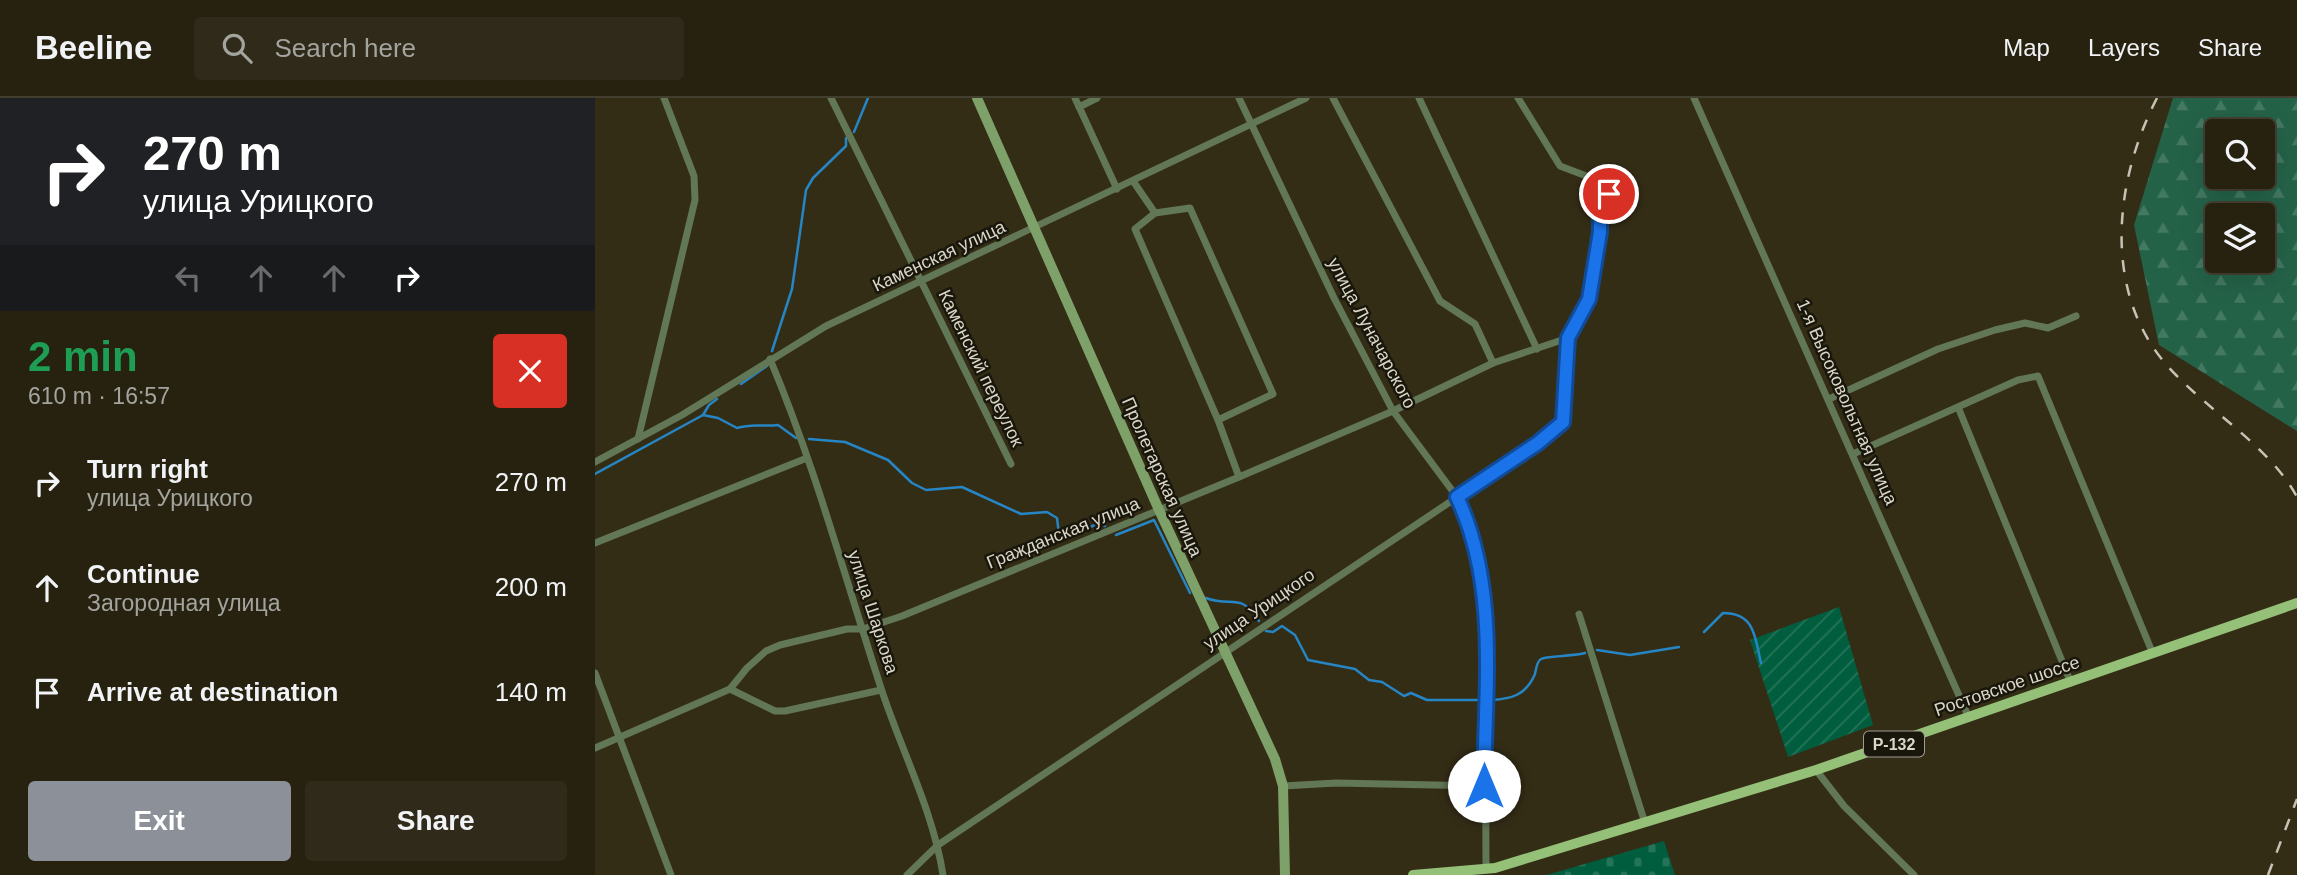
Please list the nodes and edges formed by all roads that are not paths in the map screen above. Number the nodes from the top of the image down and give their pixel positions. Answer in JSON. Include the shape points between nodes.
{"nodes":[{"id":1,"x":664,"y":98,"type":"edge"},
{"id":2,"x":831,"y":98,"type":"edge"},
{"id":3,"x":977,"y":98,"type":"edge"},
{"id":4,"x":1075,"y":98,"type":"edge"},
{"id":5,"x":1097,"y":98,"type":"edge"},
{"id":6,"x":1239,"y":98,"type":"edge"},
{"id":7,"x":1305,"y":98,"type":"edge"},
{"id":8,"x":1333,"y":98,"type":"edge"},
{"id":9,"x":1419,"y":98,"type":"edge"},
{"id":10,"x":1518,"y":98,"type":"edge"},
{"id":11,"x":1694,"y":98,"type":"edge"},
{"id":12,"x":1079,"y":107,"type":"junction"},
{"id":13,"x":1253,"y":125,"type":"junction"},
{"id":14,"x":1133,"y":181,"type":"junction"},
{"id":15,"x":1117,"y":189,"type":"junction"},
{"id":16,"x":1155,"y":214,"type":"junction"},
{"id":17,"x":1034,"y":230,"type":"junction"},
{"id":18,"x":922,"y":281,"type":"junction"},
{"id":19,"x":2076,"y":316,"type":"dead end"},
{"id":20,"x":1568,"y":338,"type":"junction"},
{"id":21,"x":1537,"y":349,"type":"junction"},
{"id":22,"x":770,"y":359,"type":"junction"},
{"id":23,"x":1493,"y":363,"type":"junction"},
{"id":24,"x":1829,"y":398,"type":"junction"},
{"id":25,"x":1958,"y":407,"type":"junction"},
{"id":26,"x":1393,"y":411,"type":"junction"},
{"id":27,"x":1218,"y":420,"type":"junction"},
{"id":28,"x":638,"y":439,"type":"junction"},
{"id":29,"x":1853,"y":454,"type":"junction"},
{"id":30,"x":807,"y":458,"type":"junction"},
{"id":31,"x":595,"y":462,"type":"edge"},
{"id":32,"x":1011,"y":464,"type":"dead end"},
{"id":33,"x":1239,"y":477,"type":"junction"},
{"id":34,"x":1457,"y":497,"type":"junction"},
{"id":35,"x":1159,"y":510,"type":"junction"},
{"id":36,"x":595,"y":543,"type":"edge"},
{"id":37,"x":2297,"y":603,"type":"edge"},
{"id":38,"x":1579,"y":614,"type":"dead end"},
{"id":39,"x":863,"y":629,"type":"junction"},
{"id":40,"x":1223,"y":652,"type":"junction"},
{"id":41,"x":2153,"y":654,"type":"junction"},
{"id":42,"x":595,"y":673,"type":"edge"},
{"id":43,"x":2071,"y":683,"type":"junction"},
{"id":44,"x":730,"y":689,"type":"junction"},
{"id":45,"x":881,"y":690,"type":"junction"},
{"id":46,"x":1969,"y":719,"type":"junction"},
{"id":47,"x":618,"y":738,"type":"junction"},
{"id":48,"x":595,"y":748,"type":"edge"},
{"id":49,"x":1816,"y":770,"type":"junction"},
{"id":50,"x":1283,"y":786,"type":"junction"},
{"id":51,"x":1484,"y":786,"type":"junction"},
{"id":52,"x":1644,"y":820,"type":"junction"},
{"id":53,"x":939,"y":845,"type":"junction"},
{"id":54,"x":1486,"y":870,"type":"junction"},
{"id":55,"x":671,"y":875,"type":"edge"},
{"id":56,"x":907,"y":875,"type":"edge"},
{"id":57,"x":943,"y":875,"type":"edge"},
{"id":58,"x":1285,"y":875,"type":"edge"},
{"id":59,"x":1413,"y":875,"type":"edge"},
{"id":60,"x":1915,"y":875,"type":"edge"}],
"edges":[{"from":1,"to":28,"type":"street","via":[[694,176],[695,200]]},
{"from":2,"to":18,"type":"street","name":"Каменский переулок"},
{"from":3,"to":17,"type":"main road","name":"Пролетарская улица"},
{"from":4,"to":12,"type":"street"},
{"from":5,"to":12,"type":"street"},
{"from":6,"to":13,"type":"street","name":"улица Луначарского"},
{"from":7,"to":13,"type":"street","name":"Каменская улица"},
{"from":8,"to":23,"type":"street","via":[[1440,302],[1475,324]]},
{"from":9,"to":21,"type":"street"},
{"from":10,"to":20,"type":"street","via":[[1560,166],[1611,190],[1600,209],[1589,299]]},
{"from":11,"to":24,"type":"street","name":"1-я Высоковольтная улица"},
{"from":12,"to":15,"type":"street"},
{"from":13,"to":14,"type":"street","name":"Каменская улица"},
{"from":13,"to":26,"type":"street","name":"улица Луначарского"},
{"from":14,"to":15,"type":"street","name":"Каменская улица"},
{"from":14,"to":16,"type":"street"},
{"from":15,"to":17,"type":"street","name":"Каменская улица"},
{"from":16,"to":27,"type":"street","via":[[1135,229]]},
{"from":16,"to":27,"type":"street","via":[[1190,208],[1273,394]]},
{"from":17,"to":18,"type":"street","name":"Каменская улица"},
{"from":17,"to":35,"type":"main road","name":"Пролетарская улица"},
{"from":18,"to":22,"type":"street","name":"Каменская улица","via":[[826,326]]},
{"from":18,"to":32,"type":"street","name":"Каменский переулок"},
{"from":19,"to":24,"type":"street","via":[[2048,328],[2025,323],[1995,330],[1938,349]]},
{"from":20,"to":21,"type":"street","name":"Гражданская улица"},
{"from":20,"to":34,"type":"street","name":"улица Урицкого","via":[[1563,422]]},
{"from":21,"to":23,"type":"street","name":"Гражданская улица"},
{"from":22,"to":28,"type":"street","name":"Каменская улица"},
{"from":22,"to":30,"type":"street","name":"улица Шаркова"},
{"from":23,"to":26,"type":"street","name":"Гражданская улица"},
{"from":24,"to":29,"type":"street","name":"1-я Высоковольтная улица"},
{"from":25,"to":29,"type":"street"},
{"from":25,"to":41,"type":"street","via":[[2038,376]]},
{"from":25,"to":43,"type":"street"},
{"from":26,"to":33,"type":"street","name":"Гражданская улица"},
{"from":26,"to":34,"type":"street","name":"улица Луначарского"},
{"from":27,"to":33,"type":"street"},
{"from":28,"to":31,"type":"street","name":"Каменская улица"},
{"from":29,"to":46,"type":"street","name":"1-я Высоковольтная улица"},
{"from":30,"to":36,"type":"street"},
{"from":30,"to":39,"type":"street","name":"улица Шаркова"},
{"from":33,"to":35,"type":"street","name":"Гражданская улица"},
{"from":34,"to":40,"type":"street","name":"улица Урицкого"},
{"from":34,"to":51,"type":"street","name":"улица Луначарского","via":[[1472,530],[1483,590]]},
{"from":35,"to":39,"type":"street","name":"Гражданская улица"},
{"from":35,"to":40,"type":"main road","name":"Пролетарская улица"},
{"from":37,"to":41,"type":"main road","name":"Ростовское шоссе","number":"Р-132"},
{"from":38,"to":52,"type":"street"},
{"from":39,"to":44,"type":"street","name":"Гражданская улица","via":[[847,629],[766,651]]},
{"from":39,"to":45,"type":"street","name":"улица Шаркова"},
{"from":40,"to":50,"type":"main road","name":"Пролетарская улица","via":[[1275,759]]},
{"from":40,"to":53,"type":"street","name":"улица Урицкого"},
{"from":41,"to":43,"type":"main road","name":"Ростовское шоссе","number":"Р-132"},
{"from":42,"to":47,"type":"street"},
{"from":43,"to":46,"type":"main road","name":"Ростовское шоссе","number":"Р-132"},
{"from":44,"to":45,"type":"street","via":[[785,711]]},
{"from":44,"to":47,"type":"street","name":"Гражданская улица"},
{"from":45,"to":53,"type":"street","name":"улица Шаркова"},
{"from":46,"to":49,"type":"main road","name":"Ростовское шоссе","number":"Р-132"},
{"from":47,"to":48,"type":"street","name":"Гражданская улица"},
{"from":47,"to":55,"type":"street"},
{"from":49,"to":52,"type":"main road","name":"Ростовское шоссе","number":"Р-132"},
{"from":49,"to":60,"type":"street","via":[[1844,806]]},
{"from":50,"to":51,"type":"street"},
{"from":50,"to":58,"type":"main road","name":"Пролетарская улица"},
{"from":51,"to":54,"type":"street","name":"улица Луначарского"},
{"from":52,"to":54,"type":"main road","name":"Ростовское шоссе","number":"Р-132"},
{"from":53,"to":56,"type":"street","name":"улица Урицкого"},
{"from":53,"to":57,"type":"street","name":"улица Шаркова"},
{"from":54,"to":59,"type":"main road","name":"Ростовское шоссе"}]}
